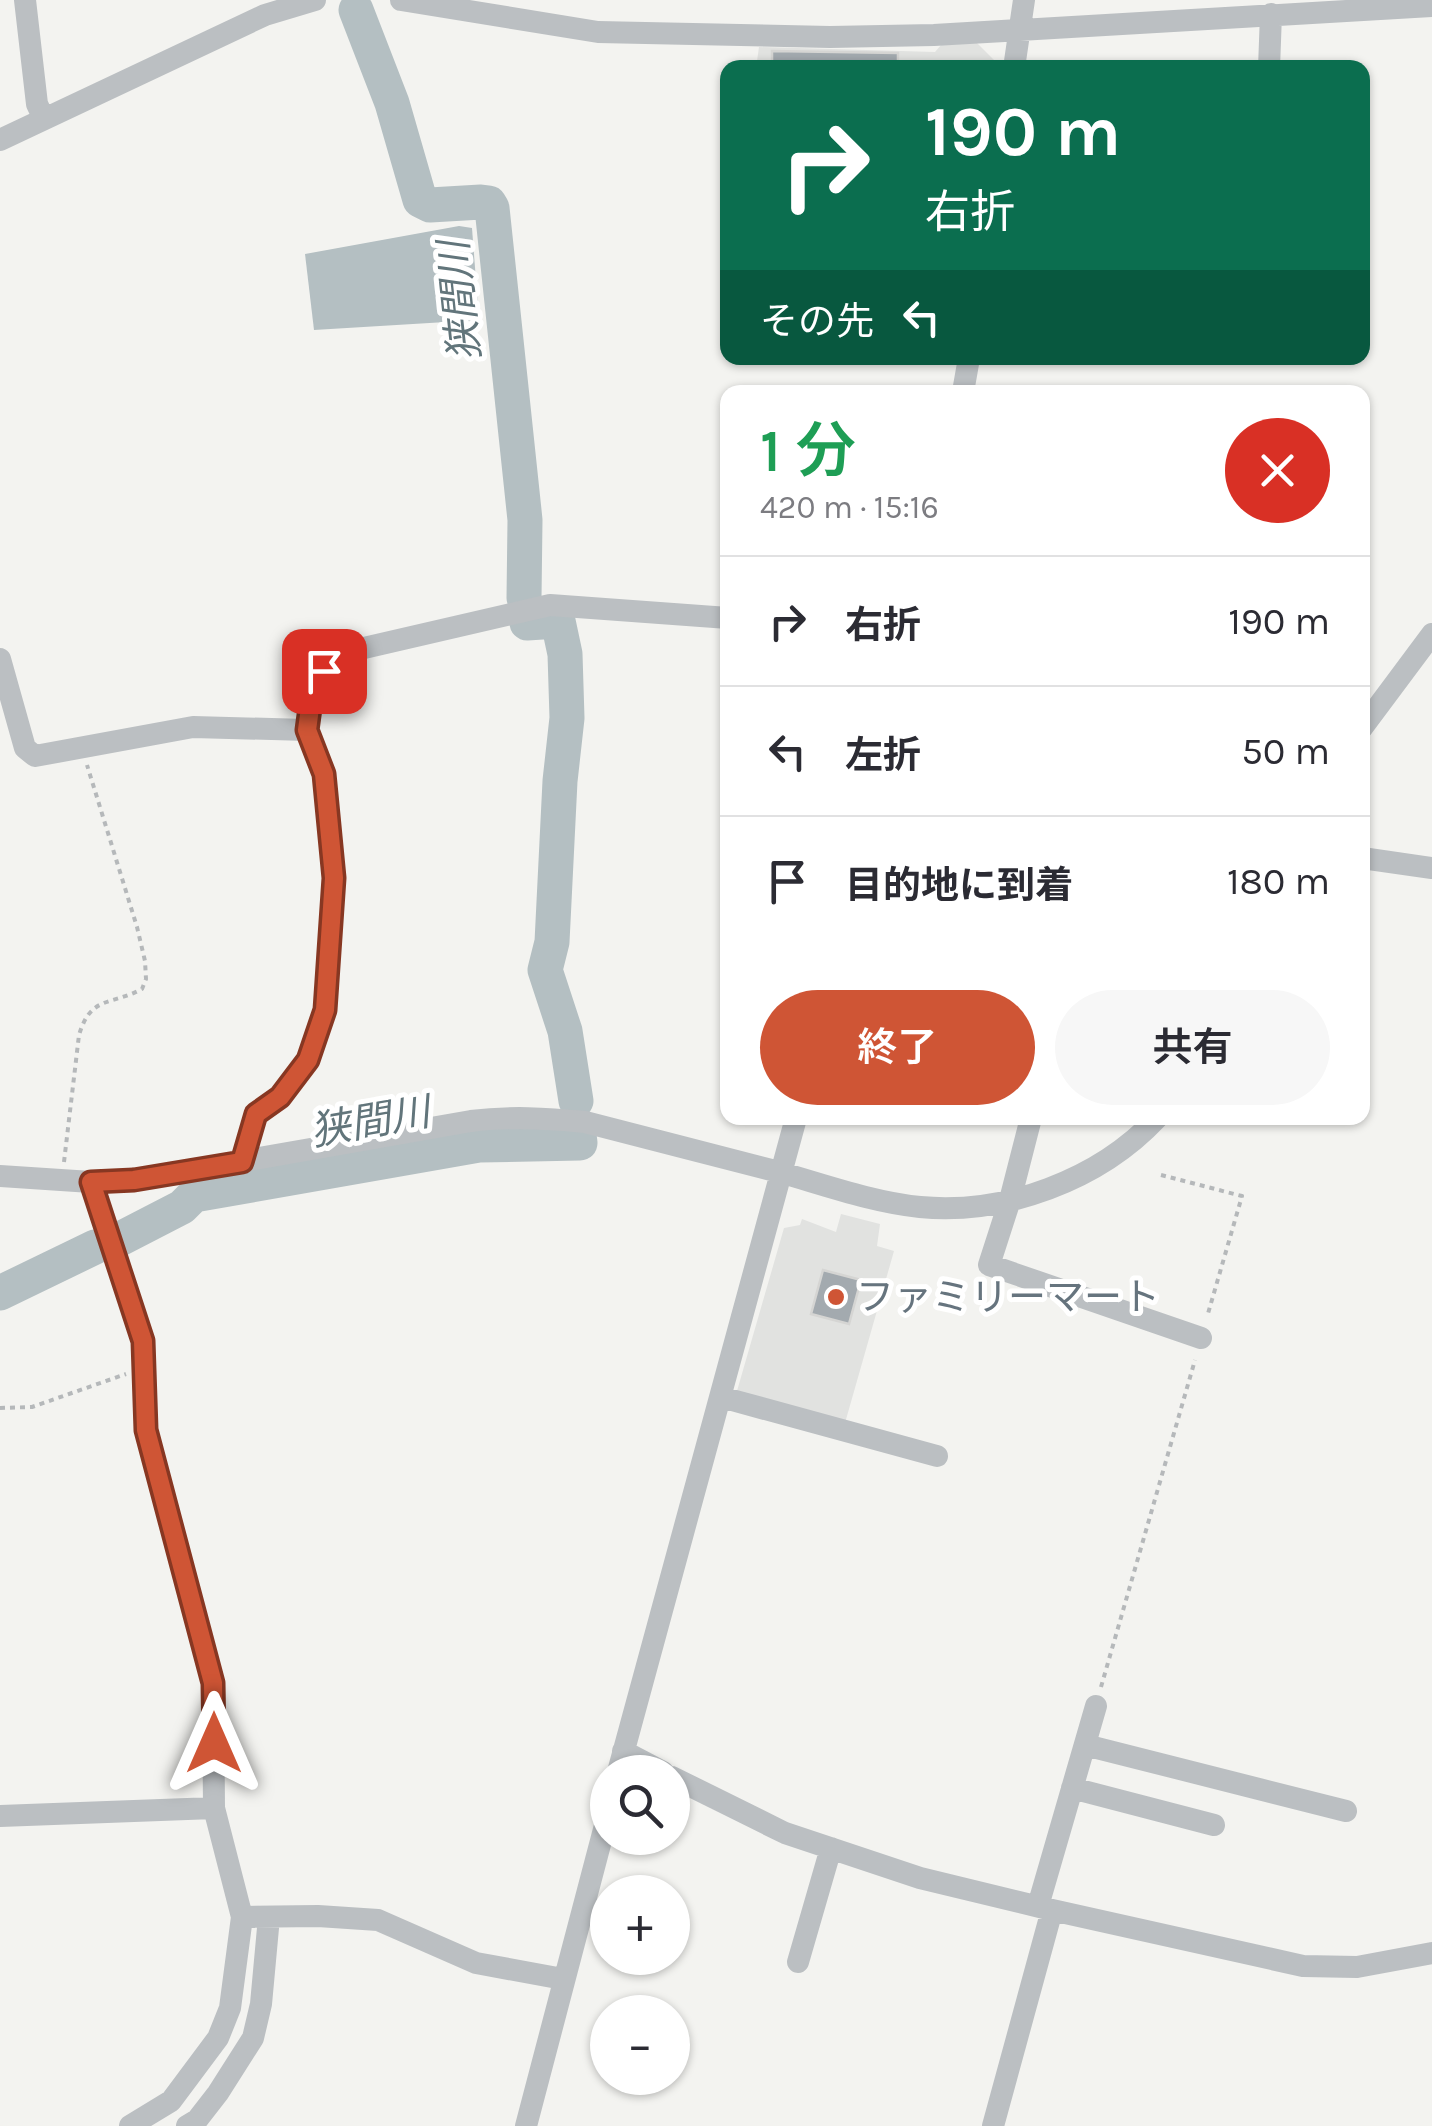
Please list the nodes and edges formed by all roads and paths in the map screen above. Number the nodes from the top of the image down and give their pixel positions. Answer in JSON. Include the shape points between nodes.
{"nodes":[{"id":1,"x":25,"y":0,"type":"edge"},
{"id":2,"x":315,"y":0,"type":"edge"},
{"id":3,"x":401,"y":0,"type":"edge"},
{"id":4,"x":1024,"y":0,"type":"edge"},
{"id":5,"x":1406,"y":4,"type":"edge"},
{"id":6,"x":1432,"y":6,"type":"edge"},
{"id":7,"x":1220,"y":8,"type":"edge"},
{"id":8,"x":1271,"y":14,"type":"junction"},
{"id":9,"x":1020,"y":29,"type":"junction"},
{"id":10,"x":1015,"y":60,"type":"edge"},
{"id":11,"x":1269,"y":60,"type":"edge"},
{"id":12,"x":44,"y":119,"type":"junction"},
{"id":13,"x":0,"y":140,"type":"edge"},
{"id":14,"x":720,"y":617,"type":"edge"},
{"id":15,"x":1432,"y":634,"type":"edge"},
{"id":16,"x":0,"y":659,"type":"edge"},
{"id":17,"x":1370,"y":717,"type":"edge"},
{"id":18,"x":307,"y":730,"type":"junction"},
{"id":19,"x":81,"y":746,"type":"junction"},
{"id":20,"x":1370,"y":859,"type":"edge"},
{"id":21,"x":1432,"y":868,"type":"edge"},
{"id":22,"x":794,"y":1125,"type":"edge"},
{"id":23,"x":1029,"y":1125,"type":"edge"},
{"id":24,"x":1148,"y":1125,"type":"edge"},
{"id":25,"x":242,"y":1162,"type":"junction"},
{"id":26,"x":782,"y":1173,"type":"junction"},
{"id":27,"x":1161,"y":1175,"type":"dead end"},
{"id":28,"x":0,"y":1176,"type":"edge"},
{"id":29,"x":62,"y":1180,"type":"junction"},
{"id":30,"x":91,"y":1182,"type":"junction"},
{"id":31,"x":1010,"y":1200,"type":"junction"},
{"id":32,"x":1202,"y":1338,"type":"junction"},
{"id":33,"x":144,"y":1368,"type":"junction"},
{"id":34,"x":721,"y":1397,"type":"junction"},
{"id":35,"x":0,"y":1408,"type":"edge"},
{"id":36,"x":937,"y":1456,"type":"dead end"},
{"id":37,"x":1096,"y":1706,"type":"joint"},
{"id":38,"x":1084,"y":1745,"type":"junction"},
{"id":39,"x":623,"y":1755,"type":"edge"},
{"id":40,"x":690,"y":1788,"type":"edge"},
{"id":41,"x":1072,"y":1788,"type":"junction"},
{"id":42,"x":214,"y":1808,"type":"junction"},
{"id":43,"x":1346,"y":1811,"type":"dead end"},
{"id":44,"x":0,"y":1816,"type":"edge"},
{"id":45,"x":1214,"y":1825,"type":"dead end"},
{"id":46,"x":831,"y":1848,"type":"junction"},
{"id":47,"x":597,"y":1855,"type":"edge"},
{"id":48,"x":1045,"y":1909,"type":"junction"},
{"id":49,"x":242,"y":1917,"type":"junction"},
{"id":50,"x":269,"y":1917,"type":"junction"},
{"id":51,"x":1432,"y":1953,"type":"edge"},
{"id":52,"x":798,"y":1962,"type":"dead end"},
{"id":53,"x":563,"y":1979,"type":"junction"},
{"id":54,"x":130,"y":2126,"type":"edge"},
{"id":55,"x":187,"y":2126,"type":"edge"},
{"id":56,"x":526,"y":2126,"type":"edge"},
{"id":57,"x":993,"y":2126,"type":"edge"}],
"edges":[{"from":1,"to":12,"type":"street","via":[[36,104]]},
{"from":2,"to":12,"type":"street","via":[[264,14]]},
{"from":3,"to":9,"type":"street","via":[[598,32],[880,37]]},
{"from":4,"to":9,"type":"street"},
{"from":5,"to":6,"type":"street"},
{"from":5,"to":8,"type":"street"},
{"from":7,"to":8,"type":"street"},
{"from":7,"to":9,"type":"street"},
{"from":8,"to":11,"type":"street"},
{"from":9,"to":10,"type":"street"},
{"from":12,"to":13,"type":"street"},
{"from":14,"to":18,"type":"street","via":[[550,605],[364,648],[324,671]]},
{"from":15,"to":17,"type":"street"},
{"from":16,"to":19,"type":"street","via":[[25,748],[35,756]]},
{"from":18,"to":19,"type":"street","via":[[193,727]]},
{"from":18,"to":25,"type":"street","via":[[324,774],[334,878],[325,1010],[308,1060],[280,1097],[256,1114]]},
{"from":19,"to":29,"type":"path","via":[[138,927],[146,979],[142,989],[95,1005],[85,1016]]},
{"from":20,"to":21,"type":"street"},
{"from":22,"to":26,"type":"street"},
{"from":23,"to":31,"type":"street"},
{"from":24,"to":31,"type":"street","via":[[1103,1162]]},
{"from":25,"to":26,"type":"street","via":[[522,1116],[585,1122]]},
{"from":25,"to":30,"type":"street"},
{"from":26,"to":31,"type":"street","via":[[919,1207]]},
{"from":26,"to":34,"type":"street"},
{"from":27,"to":32,"type":"path","via":[[1242,1196]]},
{"from":28,"to":29,"type":"street"},
{"from":29,"to":30,"type":"street"},
{"from":30,"to":33,"type":"street","via":[[143,1341]]},
{"from":31,"to":32,"type":"street","via":[[989,1265]]},
{"from":32,"to":37,"type":"path"},
{"from":33,"to":35,"type":"path","via":[[32,1407]]},
{"from":33,"to":42,"type":"street","via":[[146,1430],[213,1683]]},
{"from":34,"to":36,"type":"street"},
{"from":34,"to":39,"type":"street"},
{"from":37,"to":38,"type":"street"},
{"from":38,"to":41,"type":"street"},
{"from":38,"to":43,"type":"street"},
{"from":40,"to":46,"type":"street"},
{"from":41,"to":45,"type":"street"},
{"from":41,"to":48,"type":"street"},
{"from":42,"to":44,"type":"street"},
{"from":42,"to":49,"type":"street"},
{"from":46,"to":48,"type":"street"},
{"from":46,"to":52,"type":"street"},
{"from":47,"to":53,"type":"street"},
{"from":48,"to":51,"type":"street","via":[[1302,1966],[1357,1966]]},
{"from":48,"to":57,"type":"street"},
{"from":49,"to":50,"type":"street"},
{"from":49,"to":54,"type":"street","via":[[230,2008],[218,2038],[170,2101]]},
{"from":50,"to":53,"type":"street","via":[[378,1920],[476,1962]]},
{"from":50,"to":55,"type":"street","via":[[253,2038]]},
{"from":53,"to":56,"type":"street"}]}
